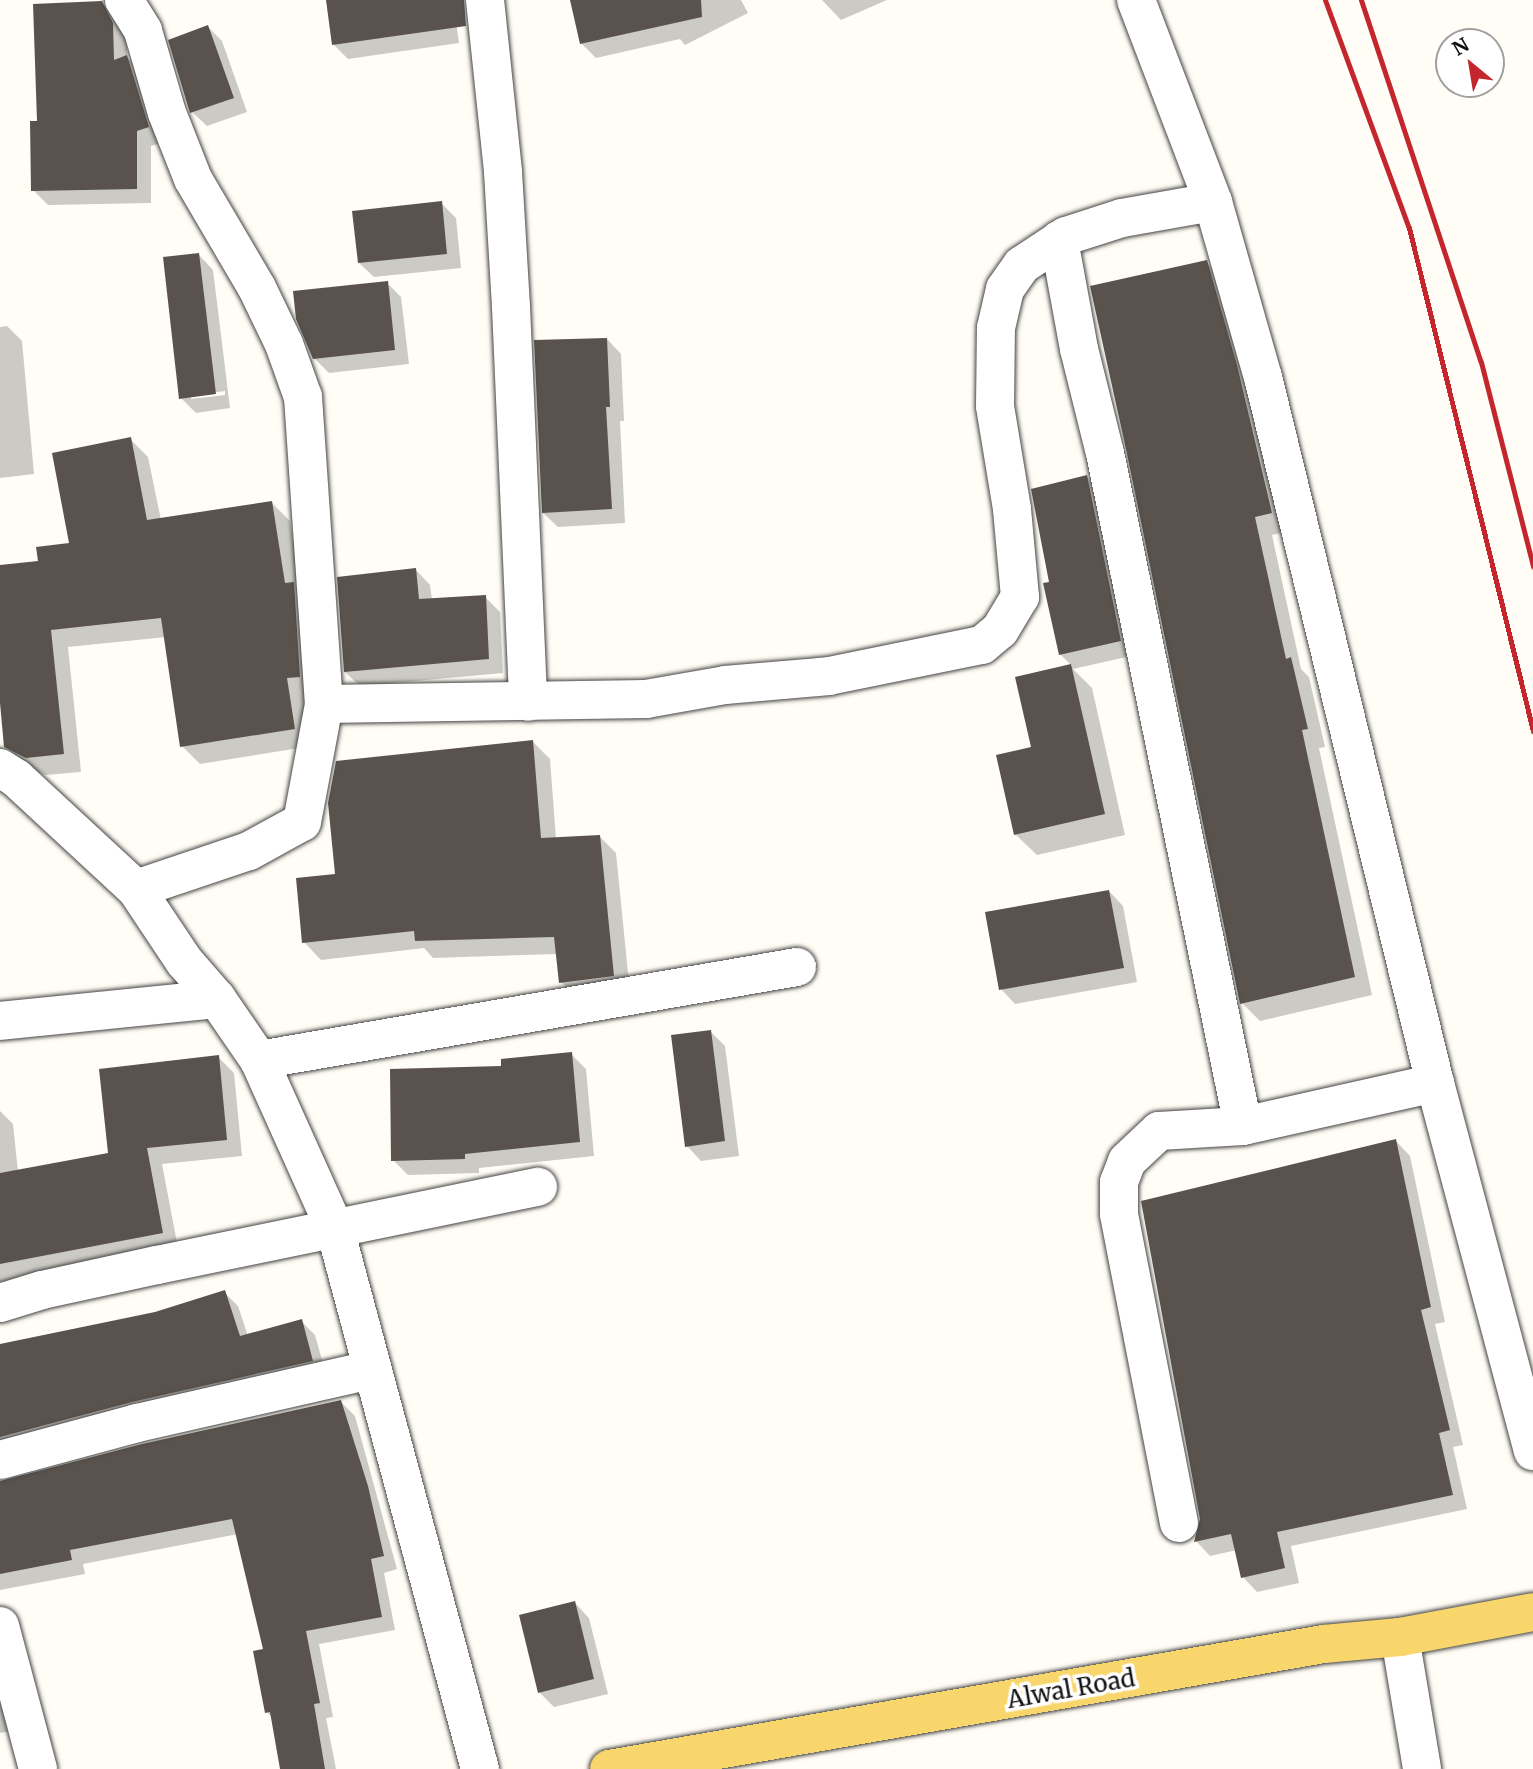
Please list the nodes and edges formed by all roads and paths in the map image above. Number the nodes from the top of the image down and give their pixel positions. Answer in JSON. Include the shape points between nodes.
{"nodes":[{"id":1,"x":124,"y":0,"type":"edge"},
{"id":2,"x":485,"y":0,"type":"edge"},
{"id":3,"x":1136,"y":0,"type":"edge"},
{"id":4,"x":1213,"y":202,"type":"junction"},
{"id":5,"x":1059,"y":240,"type":"junction"},
{"id":6,"x":528,"y":702,"type":"junction"},
{"id":7,"x":324,"y":704,"type":"junction"},
{"id":8,"x":0,"y":768,"type":"edge"},
{"id":9,"x":136,"y":889,"type":"junction"},
{"id":10,"x":797,"y":968,"type":"dead end"},
{"id":11,"x":217,"y":999,"type":"junction"},
{"id":12,"x":0,"y":1021,"type":"edge"},
{"id":13,"x":259,"y":1059,"type":"junction"},
{"id":14,"x":1435,"y":1083,"type":"junction"},
{"id":15,"x":1243,"y":1126,"type":"junction"},
{"id":16,"x":538,"y":1187,"type":"dead end"},
{"id":17,"x":335,"y":1229,"type":"junction"},
{"id":18,"x":0,"y":1303,"type":"edge"},
{"id":19,"x":371,"y":1370,"type":"junction"},
{"id":20,"x":1533,"y":1451,"type":"edge"},
{"id":21,"x":0,"y":1460,"type":"edge"},
{"id":22,"x":1179,"y":1523,"type":"dead end"},
{"id":23,"x":1533,"y":1612,"type":"edge"},
{"id":24,"x":0,"y":1626,"type":"edge"},
{"id":25,"x":1400,"y":1637,"type":"junction"},
{"id":26,"x":38,"y":1769,"type":"edge"},
{"id":27,"x":480,"y":1769,"type":"edge"},
{"id":28,"x":609,"y":1769,"type":"edge"},
{"id":29,"x":1422,"y":1769,"type":"edge"}],
"edges":[{"from":1,"to":7,"type":"street","via":[[143,31],[167,113],[193,179],[257,288],[303,397]]},
{"from":2,"to":6,"type":"street","via":[[503,172]]},
{"from":3,"to":4,"type":"street"},
{"from":4,"to":5,"type":"street","via":[[1122,218]]},
{"from":4,"to":14,"type":"street","via":[[1263,377]]},
{"from":5,"to":6,"type":"street","via":[[1022,265],[1005,289],[996,328],[995,405],[1020,597],[1000,630],[982,645],[829,676],[725,685],[646,699]]},
{"from":5,"to":15,"type":"street"},
{"from":6,"to":7,"type":"street"},
{"from":7,"to":9,"type":"street","via":[[302,822],[249,852]]},
{"from":8,"to":9,"type":"street"},
{"from":9,"to":11,"type":"street","via":[[184,961]]},
{"from":10,"to":13,"type":"street"},
{"from":11,"to":12,"type":"street"},
{"from":11,"to":13,"type":"street"},
{"from":13,"to":17,"type":"street"},
{"from":14,"to":15,"type":"street"},
{"from":14,"to":20,"type":"street"},
{"from":15,"to":22,"type":"street","via":[[1158,1131],[1127,1161],[1119,1182],[1119,1214]]},
{"from":16,"to":17,"type":"street"},
{"from":17,"to":18,"type":"street"},
{"from":17,"to":19,"type":"street"},
{"from":19,"to":21,"type":"street","via":[[137,1423]]},
{"from":19,"to":27,"type":"street"},
{"from":23,"to":25,"type":"main road","name":"Alwal Road"},
{"from":24,"to":26,"type":"street"},
{"from":25,"to":28,"type":"main road","name":"Alwal Road","via":[[1324,1644]]},
{"from":25,"to":29,"type":"street"}]}
